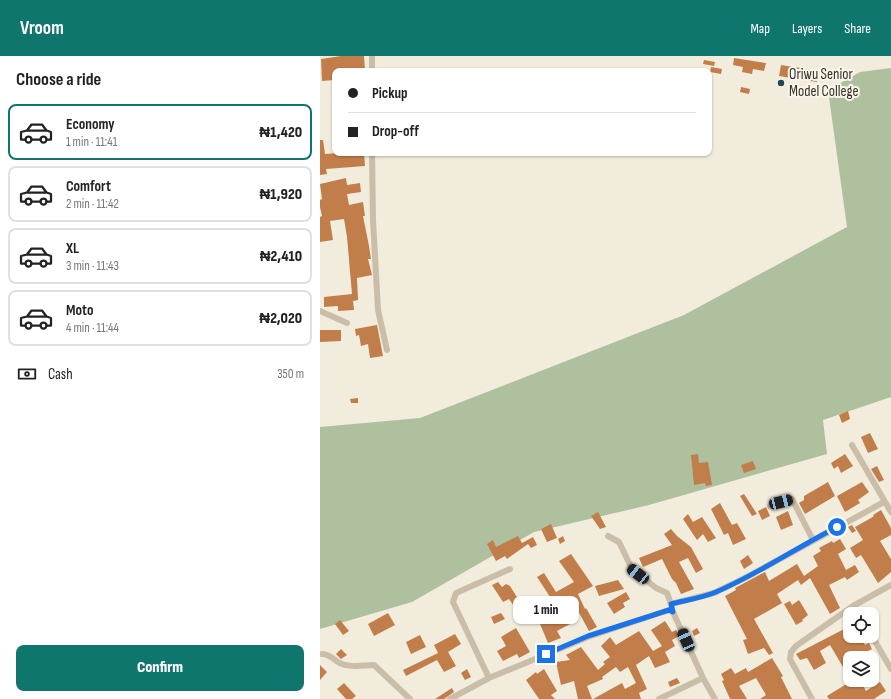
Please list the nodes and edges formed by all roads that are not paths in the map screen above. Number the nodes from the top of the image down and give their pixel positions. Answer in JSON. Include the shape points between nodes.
{"nodes":[{"id":1,"x":372,"y":56,"type":"edge"},
{"id":2,"x":372,"y":68,"type":"edge"},
{"id":3,"x":372,"y":156,"type":"edge"},
{"id":4,"x":320,"y":311,"type":"edge"},
{"id":5,"x":347,"y":323,"type":"dead end"},
{"id":6,"x":387,"y":350,"type":"dead end"},
{"id":7,"x":852,"y":445,"type":"dead end"},
{"id":8,"x":884,"y":502,"type":"junction"},
{"id":9,"x":770,"y":506,"type":"dead end"},
{"id":10,"x":891,"y":512,"type":"edge"},
{"id":11,"x":608,"y":536,"type":"dead end"},
{"id":12,"x":813,"y":540,"type":"junction"},
{"id":13,"x":510,"y":569,"type":"dead end"},
{"id":14,"x":891,"y":585,"type":"edge"},
{"id":15,"x":671,"y":604,"type":"junction"},
{"id":16,"x":854,"y":605,"type":"joint"},
{"id":17,"x":673,"y":612,"type":"junction"},
{"id":18,"x":876,"y":643,"type":"edge"},
{"id":19,"x":322,"y":654,"type":"dead end"},
{"id":20,"x":891,"y":669,"type":"edge"},
{"id":21,"x":490,"y":678,"type":"junction"},
{"id":22,"x":703,"y":678,"type":"junction"},
{"id":23,"x":410,"y":699,"type":"edge"},
{"id":24,"x":450,"y":699,"type":"edge"},
{"id":25,"x":659,"y":699,"type":"edge"},
{"id":26,"x":715,"y":699,"type":"edge"},
{"id":27,"x":812,"y":699,"type":"edge"}],
"edges":[{"from":1,"to":2,"type":"street"},
{"from":3,"to":6,"type":"street","via":[[378,310]]},
{"from":4,"to":5,"type":"street"},
{"from":7,"to":8,"type":"street"},
{"from":8,"to":10,"type":"street"},
{"from":8,"to":12,"type":"street"},
{"from":9,"to":12,"type":"street","via":[[792,499]]},
{"from":11,"to":15,"type":"street","via":[[619,542],[632,569],[656,588],[667,593]]},
{"from":12,"to":15,"type":"street","via":[[714,593]]},
{"from":13,"to":21,"type":"street","via":[[456,593],[453,598]]},
{"from":14,"to":16,"type":"street"},
{"from":15,"to":17,"type":"street"},
{"from":16,"to":27,"type":"street","via":[[791,652],[790,660]]},
{"from":17,"to":21,"type":"street","via":[[669,610],[588,636]]},
{"from":17,"to":22,"type":"street"},
{"from":18,"to":20,"type":"street"},
{"from":19,"to":23,"type":"street","via":[[331,656],[342,664],[374,664]]},
{"from":21,"to":24,"type":"street"},
{"from":22,"to":25,"type":"street"},
{"from":22,"to":26,"type":"street"}]}
